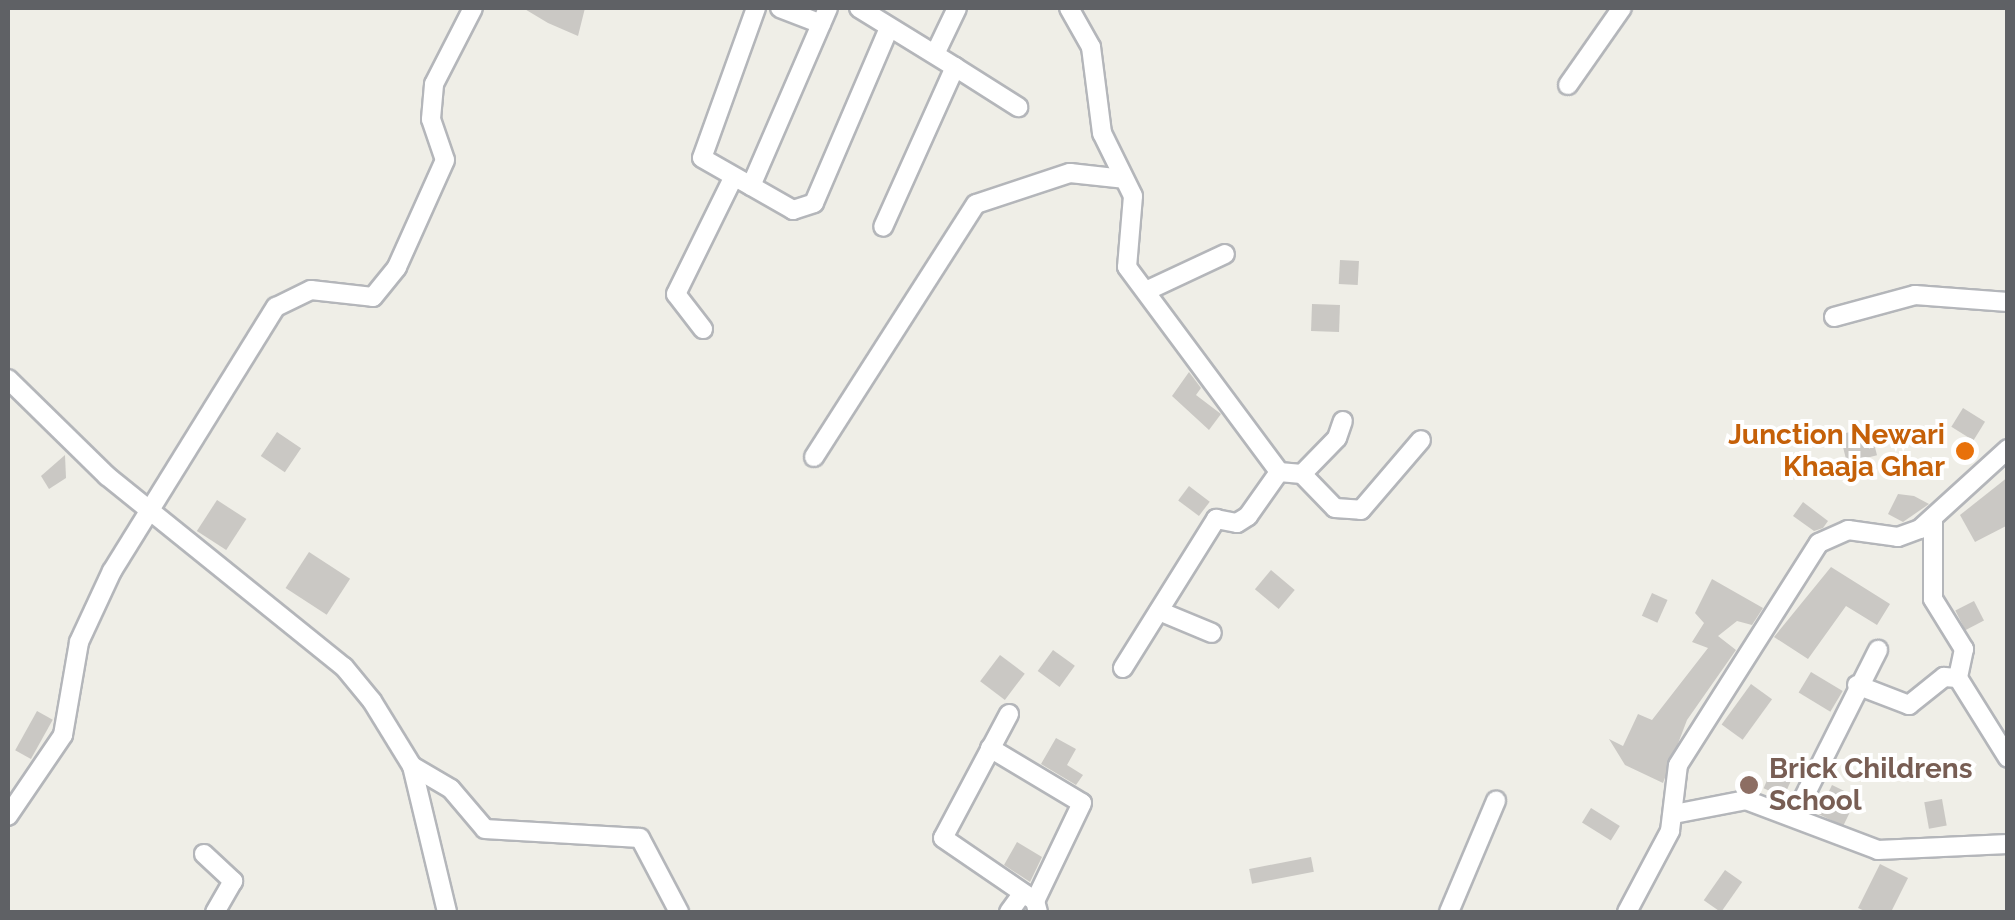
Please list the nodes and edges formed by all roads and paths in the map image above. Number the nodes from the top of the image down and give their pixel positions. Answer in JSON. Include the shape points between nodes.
{"nodes":[{"id":1,"x":473,"y":8,"type":"edge"},
{"id":2,"x":756,"y":8,"type":"edge"},
{"id":3,"x":780,"y":8,"type":"edge"},
{"id":4,"x":859,"y":8,"type":"edge"},
{"id":5,"x":957,"y":8,"type":"edge"},
{"id":6,"x":1069,"y":8,"type":"edge"},
{"id":7,"x":1622,"y":8,"type":"edge"},
{"id":8,"x":824,"y":16,"type":"edge"},
{"id":9,"x":890,"y":28,"type":"junction"},
{"id":10,"x":935,"y":54,"type":"junction"},
{"id":11,"x":955,"y":67,"type":"junction"},
{"id":12,"x":1568,"y":85,"type":"dead end"},
{"id":13,"x":1018,"y":107,"type":"dead end"},
{"id":14,"x":733,"y":178,"type":"junction"},
{"id":15,"x":1124,"y":179,"type":"junction"},
{"id":16,"x":751,"y":186,"type":"junction"},
{"id":17,"x":883,"y":227,"type":"dead end"},
{"id":18,"x":1225,"y":254,"type":"dead end"},
{"id":19,"x":1146,"y":291,"type":"junction"},
{"id":20,"x":2008,"y":302,"type":"edge"},
{"id":21,"x":1834,"y":317,"type":"dead end"},
{"id":22,"x":704,"y":329,"type":"dead end"},
{"id":23,"x":8,"y":378,"type":"edge"},
{"id":24,"x":1343,"y":421,"type":"dead end"},
{"id":25,"x":1421,"y":440,"type":"dead end"},
{"id":26,"x":2008,"y":449,"type":"edge"},
{"id":27,"x":814,"y":457,"type":"dead end"},
{"id":28,"x":1279,"y":472,"type":"junction"},
{"id":29,"x":1302,"y":474,"type":"junction"},
{"id":30,"x":151,"y":504,"type":"junction"},
{"id":31,"x":1934,"y":520,"type":"junction"},
{"id":32,"x":1158,"y":612,"type":"junction"},
{"id":33,"x":1212,"y":634,"type":"dead end"},
{"id":34,"x":1878,"y":650,"type":"dead end"},
{"id":35,"x":1123,"y":668,"type":"dead end"},
{"id":36,"x":1958,"y":678,"type":"junction"},
{"id":37,"x":1857,"y":685,"type":"junction"},
{"id":38,"x":1009,"y":714,"type":"dead end"},
{"id":39,"x":990,"y":748,"type":"junction"},
{"id":40,"x":2008,"y":758,"type":"edge"},
{"id":41,"x":412,"y":766,"type":"junction"},
{"id":42,"x":1496,"y":801,"type":"dead end"},
{"id":43,"x":1674,"y":814,"type":"junction"},
{"id":44,"x":1795,"y":815,"type":"junction"},
{"id":45,"x":8,"y":816,"type":"edge"},
{"id":46,"x":2008,"y":844,"type":"edge"},
{"id":47,"x":204,"y":854,"type":"dead end"},
{"id":48,"x":1031,"y":902,"type":"edge"},
{"id":49,"x":215,"y":912,"type":"edge"},
{"id":50,"x":447,"y":912,"type":"edge"},
{"id":51,"x":679,"y":912,"type":"edge"},
{"id":52,"x":1009,"y":912,"type":"edge"},
{"id":53,"x":1450,"y":912,"type":"edge"},
{"id":54,"x":1627,"y":912,"type":"edge"}],
"edges":[{"from":1,"to":30,"type":"street","via":[[434,84],[431,118],[445,160],[398,267],[373,297],[311,290],[276,307]]},
{"from":2,"to":14,"type":"street","via":[[702,158]]},
{"from":3,"to":8,"type":"street"},
{"from":4,"to":9,"type":"street"},
{"from":5,"to":10,"type":"street"},
{"from":6,"to":15,"type":"street","via":[[1091,47],[1102,133]]},
{"from":7,"to":12,"type":"street"},
{"from":8,"to":16,"type":"street"},
{"from":9,"to":10,"type":"street"},
{"from":9,"to":16,"type":"street","via":[[814,203],[793,210]]},
{"from":10,"to":11,"type":"street"},
{"from":11,"to":13,"type":"street"},
{"from":11,"to":17,"type":"street"},
{"from":14,"to":16,"type":"street"},
{"from":14,"to":22,"type":"street","via":[[676,294]]},
{"from":15,"to":19,"type":"street","via":[[1133,196],[1127,267]]},
{"from":15,"to":27,"type":"street","via":[[1070,172],[976,204]]},
{"from":18,"to":19,"type":"street"},
{"from":19,"to":28,"type":"street"},
{"from":20,"to":21,"type":"street","via":[[1915,295]]},
{"from":23,"to":30,"type":"street","via":[[107,476]]},
{"from":24,"to":29,"type":"street","via":[[1337,438]]},
{"from":25,"to":29,"type":"street","via":[[1361,510],[1336,508]]},
{"from":26,"to":31,"type":"street"},
{"from":28,"to":29,"type":"street"},
{"from":28,"to":32,"type":"street","via":[[1248,516],[1237,523],[1216,519]]},
{"from":30,"to":41,"type":"street","via":[[344,668]]},
{"from":30,"to":45,"type":"street","via":[[79,642],[63,735]]},
{"from":31,"to":36,"type":"street","via":[[1933,600],[1964,649]]},
{"from":31,"to":43,"type":"street","via":[[1898,537],[1848,530],[1819,544],[1678,764],[1670,787]]},
{"from":32,"to":33,"type":"street"},
{"from":32,"to":35,"type":"street"},
{"from":34,"to":37,"type":"street"},
{"from":36,"to":37,"type":"street","via":[[1944,677],[1909,705]]},
{"from":36,"to":40,"type":"street"},
{"from":37,"to":44,"type":"street"},
{"from":38,"to":39,"type":"street"},
{"from":39,"to":48,"type":"street","via":[[942,838]]},
{"from":39,"to":48,"type":"street","via":[[1082,803]]},
{"from":41,"to":50,"type":"street"},
{"from":41,"to":51,"type":"street","via":[[451,789],[484,829],[640,838]]},
{"from":42,"to":53,"type":"street"},
{"from":43,"to":44,"type":"street","via":[[1746,800]]},
{"from":43,"to":54,"type":"street"},
{"from":44,"to":46,"type":"street","via":[[1878,850]]},
{"from":47,"to":49,"type":"street","via":[[233,881]]},
{"from":48,"to":52,"type":"street"}]}
